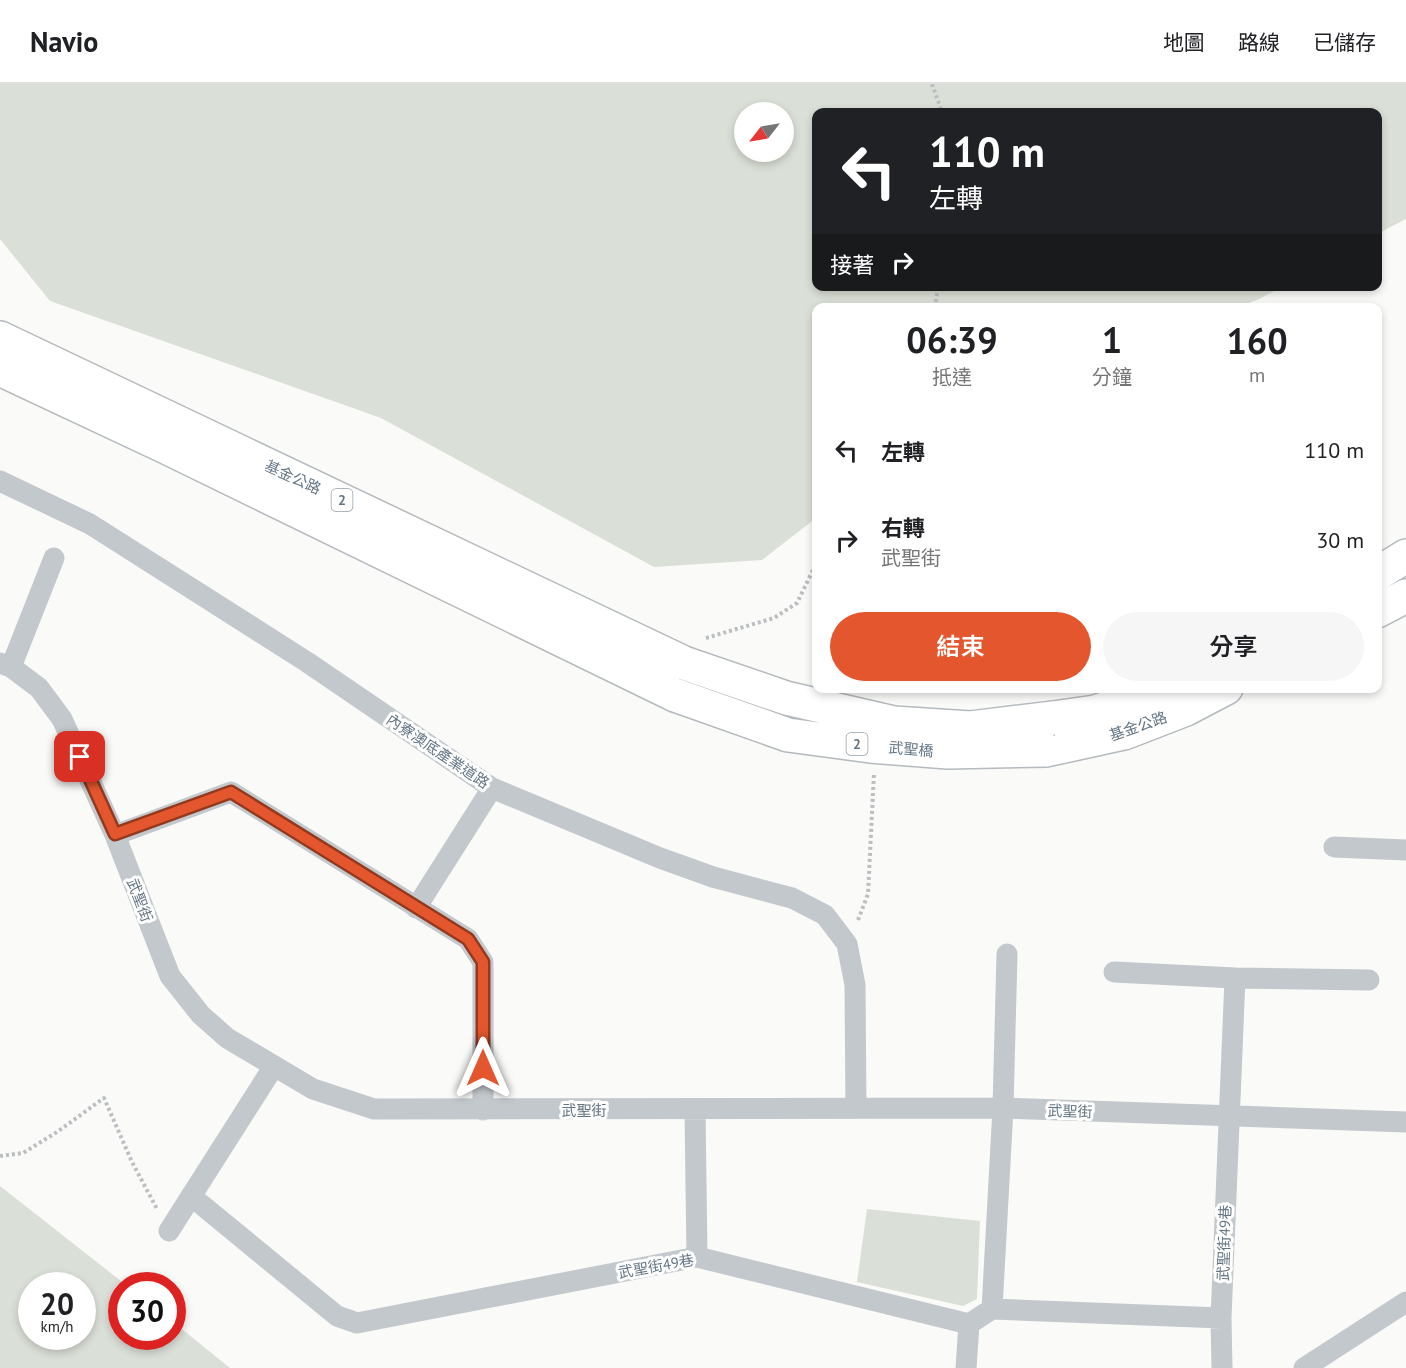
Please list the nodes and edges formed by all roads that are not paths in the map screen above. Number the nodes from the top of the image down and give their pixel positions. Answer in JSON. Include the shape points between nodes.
{"nodes":[{"id":1,"x":0,"y":338,"type":"edge"},
{"id":2,"x":0,"y":369,"type":"edge"},
{"id":3,"x":0,"y":481,"type":"edge"},
{"id":4,"x":1406,"y":556,"type":"edge"},
{"id":5,"x":54,"y":558,"type":"dead end"},
{"id":6,"x":1382,"y":571,"type":"edge"},
{"id":7,"x":1406,"y":596,"type":"edge"},
{"id":8,"x":1382,"y":608,"type":"edge"},
{"id":9,"x":675,"y":659,"type":"joint"},
{"id":10,"x":5,"y":665,"type":"edge"},
{"id":11,"x":1153,"y":693,"type":"edge"},
{"id":12,"x":1216,"y":693,"type":"edge"},
{"id":13,"x":675,"y":695,"type":"joint"},
{"id":14,"x":1053,"y":718,"type":"joint"},
{"id":15,"x":1046,"y":750,"type":"joint"},
{"id":16,"x":492,"y":788,"type":"junction"},
{"id":17,"x":115,"y":834,"type":"junction"},
{"id":18,"x":1334,"y":847,"type":"dead end"},
{"id":19,"x":1406,"y":849,"type":"edge"},
{"id":20,"x":416,"y":908,"type":"junction"},
{"id":21,"x":1007,"y":954,"type":"dead end"},
{"id":22,"x":1114,"y":972,"type":"dead end"},
{"id":23,"x":1235,"y":978,"type":"junction"},
{"id":24,"x":1369,"y":980,"type":"dead end"},
{"id":25,"x":274,"y":1066,"type":"junction"},
{"id":26,"x":856,"y":1108,"type":"junction"},
{"id":27,"x":1003,"y":1108,"type":"junction"},
{"id":28,"x":695,"y":1109,"type":"junction"},
{"id":29,"x":483,"y":1110,"type":"junction"},
{"id":30,"x":1230,"y":1117,"type":"junction"},
{"id":31,"x":1406,"y":1122,"type":"edge"},
{"id":32,"x":191,"y":1196,"type":"junction"},
{"id":33,"x":169,"y":1231,"type":"road end"},
{"id":34,"x":697,"y":1257,"type":"junction"},
{"id":35,"x":1406,"y":1302,"type":"edge"},
{"id":36,"x":992,"y":1309,"type":"junction"},
{"id":37,"x":1221,"y":1318,"type":"junction"},
{"id":38,"x":969,"y":1324,"type":"junction"},
{"id":39,"x":966,"y":1368,"type":"edge"},
{"id":40,"x":1222,"y":1368,"type":"edge"},
{"id":41,"x":1304,"y":1368,"type":"edge"}],
"edges":[{"from":1,"to":9,"type":"main road","name":"基金公路","number":"2"},
{"from":2,"to":13,"type":"main road","name":"基金公路","number":"2"},
{"from":3,"to":16,"type":"street","name":"內寮澳底產業道路","via":[[90,524],[307,662]]},
{"from":4,"to":6,"type":"main road"},
{"from":5,"to":10,"type":"street"},
{"from":7,"to":8,"type":"main road"},
{"from":9,"to":14,"type":"main road","name":"武聖橋","number":"2","bridge":true,"via":[[786,698],[894,723],[970,728]]},
{"from":10,"to":17,"type":"street","name":"武聖街","via":[[39,688],[62,719]]},
{"from":11,"to":14,"type":"main road","name":"基金公路","number":"2","via":[[1095,712]]},
{"from":12,"to":15,"type":"main road","name":"基金公路","number":"2","via":[[1124,733]]},
{"from":13,"to":15,"type":"main road","name":"武聖橋","number":"2","bridge":true,"via":[[788,735],[948,752]]},
{"from":16,"to":20,"type":"street"},
{"from":16,"to":26,"type":"street","name":"內寮澳底產業道路","via":[[713,877],[792,898],[825,915],[847,944],[855,984]]},
{"from":17,"to":20,"type":"street","via":[[231,792]]},
{"from":17,"to":25,"type":"street","name":"武聖街","via":[[170,976],[201,1015],[227,1038]]},
{"from":18,"to":19,"type":"street"},
{"from":20,"to":29,"type":"street","via":[[468,939],[483,962]]},
{"from":21,"to":27,"type":"street"},
{"from":22,"to":23,"type":"street"},
{"from":23,"to":24,"type":"street"},
{"from":23,"to":30,"type":"street","name":"武聖街49巷"},
{"from":25,"to":29,"type":"street","name":"武聖街","via":[[313,1089],[374,1109]]},
{"from":25,"to":32,"type":"street"},
{"from":26,"to":27,"type":"street","name":"武聖街"},
{"from":26,"to":28,"type":"street","name":"武聖街"},
{"from":27,"to":30,"type":"street","name":"武聖街"},
{"from":27,"to":36,"type":"street"},
{"from":28,"to":29,"type":"street","name":"武聖街"},
{"from":28,"to":34,"type":"street"},
{"from":30,"to":31,"type":"street","name":"武聖街"},
{"from":30,"to":37,"type":"street","name":"武聖街49巷"},
{"from":32,"to":33,"type":"street"},
{"from":32,"to":34,"type":"street","name":"武聖街49巷","via":[[337,1316],[357,1323]]},
{"from":34,"to":38,"type":"street","name":"武聖街49巷"},
{"from":35,"to":41,"type":"street"},
{"from":36,"to":37,"type":"street"},
{"from":36,"to":38,"type":"street"},
{"from":37,"to":40,"type":"street","name":"武聖街49巷"},
{"from":38,"to":39,"type":"street"}]}
